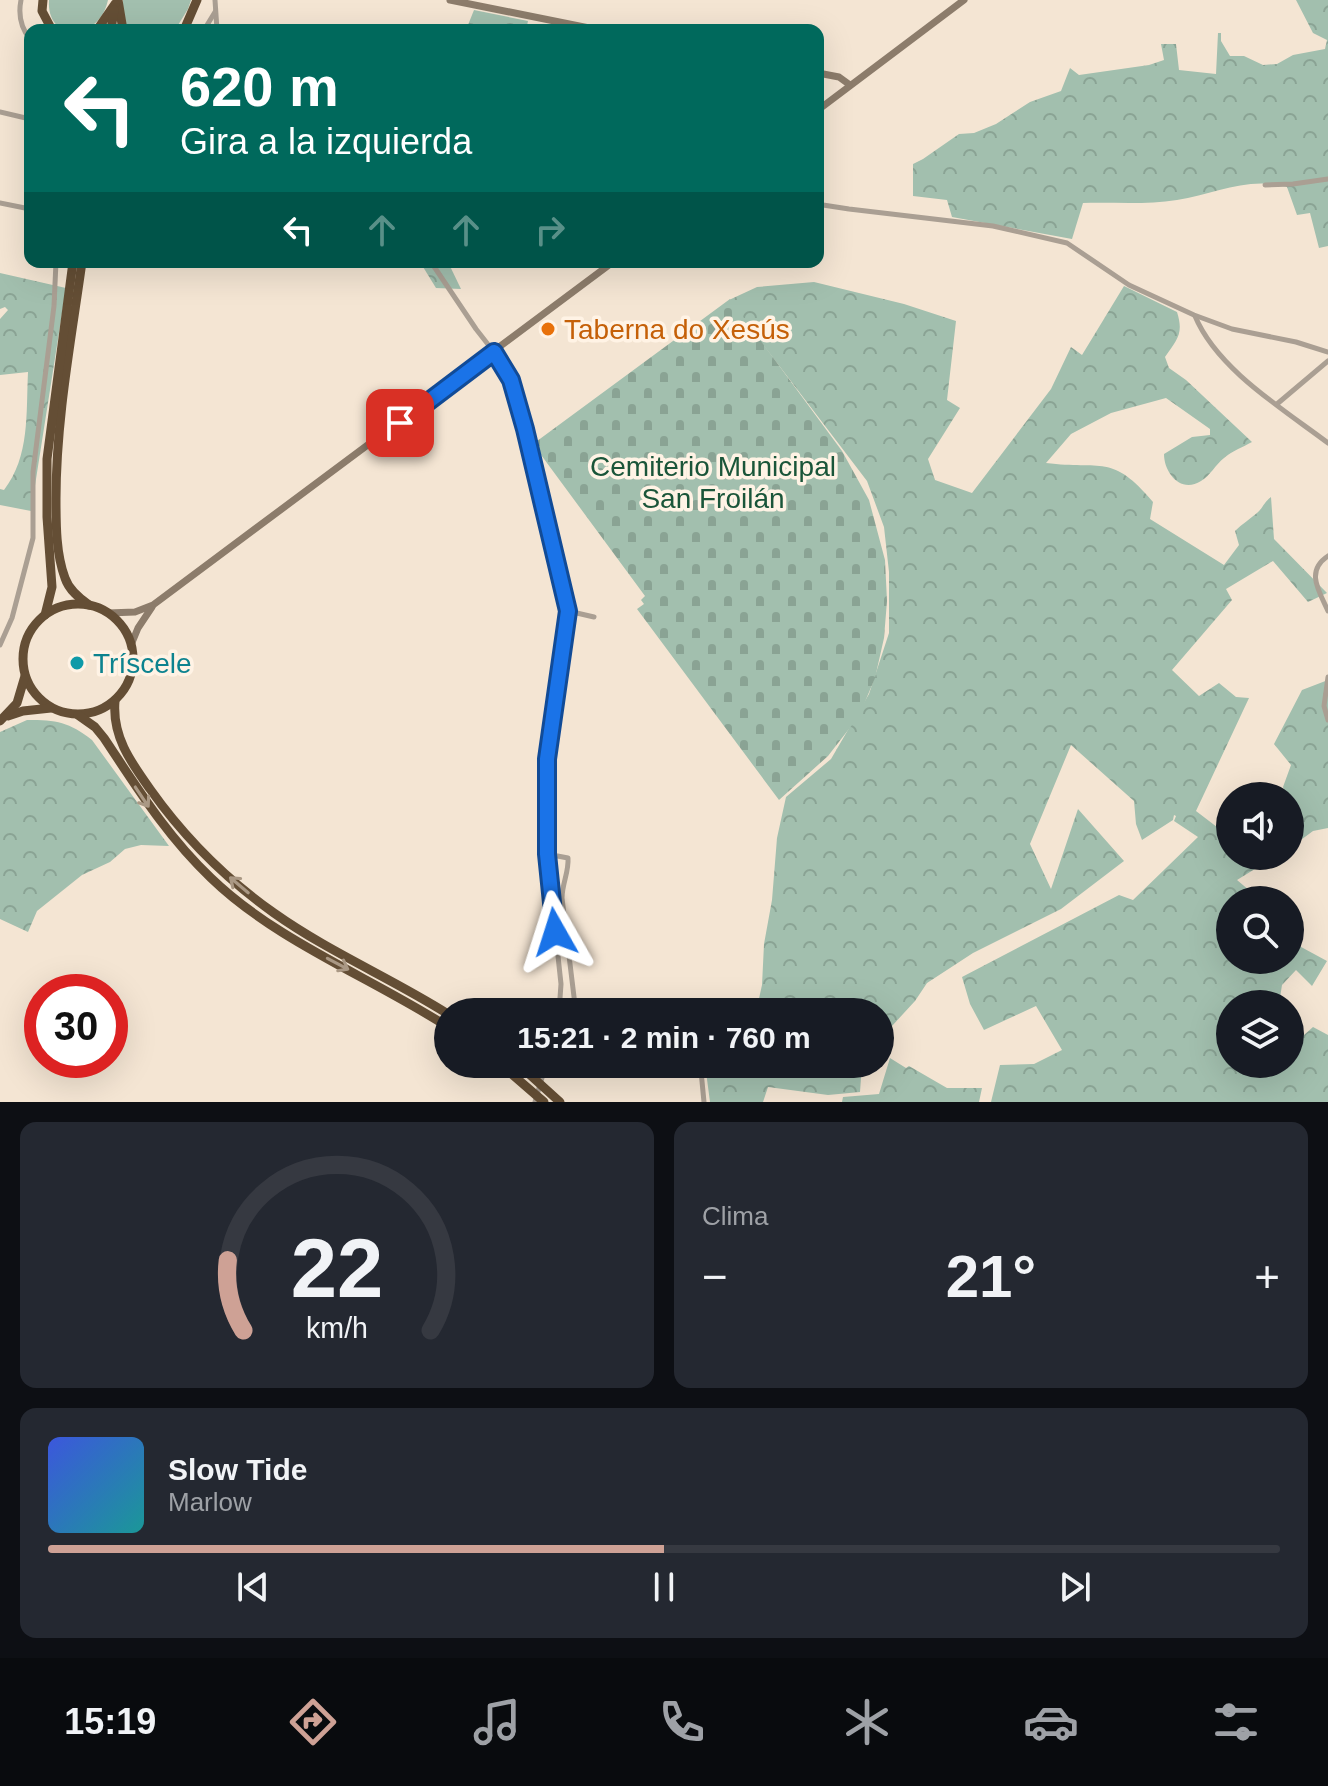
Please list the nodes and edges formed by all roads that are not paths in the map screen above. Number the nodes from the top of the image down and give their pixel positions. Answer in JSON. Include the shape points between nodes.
{"nodes":[{"id":1,"x":21,"y":0,"type":"edge"},
{"id":2,"x":43,"y":0,"type":"edge"},
{"id":3,"x":197,"y":0,"type":"edge"},
{"id":4,"x":215,"y":0,"type":"edge"},
{"id":5,"x":450,"y":0,"type":"edge"},
{"id":6,"x":964,"y":0,"type":"edge"},
{"id":7,"x":116,"y":1,"type":"edge"},
{"id":8,"x":482,"y":3,"type":"edge"},
{"id":9,"x":215,"y":11,"type":"junction"},
{"id":10,"x":49,"y":24,"type":"edge"},
{"id":11,"x":101,"y":24,"type":"edge"},
{"id":12,"x":112,"y":24,"type":"edge"},
{"id":13,"x":122,"y":24,"type":"edge"},
{"id":14,"x":187,"y":24,"type":"edge"},
{"id":15,"x":207,"y":24,"type":"edge"},
{"id":16,"x":216,"y":24,"type":"edge"},
{"id":17,"x":573,"y":24,"type":"edge"},
{"id":18,"x":24,"y":30,"type":"edge"},
{"id":19,"x":824,"y":74,"type":"edge"},
{"id":20,"x":850,"y":85,"type":"junction"},
{"id":21,"x":824,"y":108,"type":"edge"},
{"id":22,"x":0,"y":112,"type":"edge"},
{"id":23,"x":24,"y":118,"type":"edge"},
{"id":24,"x":1328,"y":179,"type":"edge"},
{"id":25,"x":1265,"y":185,"type":"dead end"},
{"id":26,"x":0,"y":203,"type":"edge"},
{"id":27,"x":824,"y":205,"type":"edge"},
{"id":28,"x":24,"y":208,"type":"edge"},
{"id":29,"x":56,"y":268,"type":"edge"},
{"id":30,"x":72,"y":268,"type":"edge"},
{"id":31,"x":81,"y":268,"type":"edge"},
{"id":32,"x":435,"y":268,"type":"edge"},
{"id":33,"x":605,"y":268,"type":"edge"},
{"id":34,"x":1194,"y":315,"type":"junction"},
{"id":35,"x":494,"y":352,"type":"junction"},
{"id":36,"x":1328,"y":352,"type":"edge"},
{"id":37,"x":1328,"y":361,"type":"edge"},
{"id":38,"x":1277,"y":404,"type":"junction"},
{"id":39,"x":1328,"y":443,"type":"edge"},
{"id":40,"x":1328,"y":556,"type":"edge"},
{"id":41,"x":89,"y":605,"type":"junction"},
{"id":42,"x":153,"y":605,"type":"junction"},
{"id":43,"x":568,"y":611,"type":"junction"},
{"id":44,"x":1328,"y":611,"type":"edge"},
{"id":45,"x":108,"y":613,"type":"junction"},
{"id":46,"x":45,"y":615,"type":"junction"},
{"id":47,"x":594,"y":617,"type":"dead end"},
{"id":48,"x":0,"y":645,"type":"edge"},
{"id":49,"x":131,"y":645,"type":"junction"},
{"id":50,"x":25,"y":676,"type":"junction"},
{"id":51,"x":1328,"y":677,"type":"edge"},
{"id":52,"x":115,"y":701,"type":"junction"},
{"id":53,"x":51,"y":708,"type":"junction"},
{"id":54,"x":78,"y":715,"type":"junction"},
{"id":55,"x":2,"y":719,"type":"edge"},
{"id":56,"x":1328,"y":720,"type":"edge"},
{"id":57,"x":547,"y":854,"type":"junction"},
{"id":58,"x":560,"y":998,"type":"edge"},
{"id":59,"x":574,"y":998,"type":"edge"},
{"id":60,"x":434,"y":1006,"type":"edge"},
{"id":61,"x":434,"y":1019,"type":"edge"},
{"id":62,"x":516,"y":1078,"type":"edge"},
{"id":63,"x":533,"y":1078,"type":"edge"},
{"id":64,"x":542,"y":1078,"type":"edge"},
{"id":65,"x":702,"y":1078,"type":"edge"},
{"id":66,"x":535,"y":1102,"type":"edge"},
{"id":67,"x":544,"y":1102,"type":"edge"},
{"id":68,"x":560,"y":1102,"type":"edge"},
{"id":69,"x":704,"y":1102,"type":"edge"}],
"edges":[{"from":1,"to":18,"type":"street"},
{"from":2,"to":10,"type":"highway"},
{"from":3,"to":14,"type":"highway"},
{"from":4,"to":9,"type":"street"},
{"from":5,"to":8,"type":"street"},
{"from":6,"to":20,"type":"street"},
{"from":7,"to":11,"type":"highway"},
{"from":7,"to":12,"type":"highway"},
{"from":7,"to":13,"type":"highway"},
{"from":8,"to":17,"type":"street"},
{"from":9,"to":15,"type":"street"},
{"from":9,"to":16,"type":"street"},
{"from":19,"to":20,"type":"street"},
{"from":20,"to":21,"type":"street"},
{"from":22,"to":23,"type":"street"},
{"from":24,"to":25,"type":"street"},
{"from":26,"to":28,"type":"street"},
{"from":27,"to":34,"type":"street","via":[[993,226],[1067,243],[1129,285]]},
{"from":29,"to":48,"type":"street","via":[[33,472],[33,538]]},
{"from":30,"to":46,"type":"highway","via":[[49,434],[52,587]]},
{"from":31,"to":41,"type":"highway","via":[[58,439],[56,513],[65,581]]},
{"from":32,"to":35,"type":"street"},
{"from":33,"to":35,"type":"street"},
{"from":34,"to":36,"type":"street"},
{"from":34,"to":38,"type":"street","via":[[1223,360]]},
{"from":35,"to":42,"type":"street"},
{"from":35,"to":43,"type":"street","via":[[511,380],[525,429]]},
{"from":37,"to":38,"type":"street"},
{"from":38,"to":39,"type":"street"},
{"from":40,"to":44,"type":"street","via":[[1315,571]]},
{"from":41,"to":45,"type":"highway"},
{"from":41,"to":46,"type":"highway","via":[[59,607]]},
{"from":42,"to":45,"type":"street"},
{"from":42,"to":49,"type":"street"},
{"from":43,"to":47,"type":"street"},
{"from":43,"to":57,"type":"street","via":[[547,759]]},
{"from":45,"to":49,"type":"highway"},
{"from":46,"to":50,"type":"highway","via":[[25,642]]},
{"from":49,"to":52,"type":"highway","via":[[131,675]]},
{"from":50,"to":53,"type":"highway"},
{"from":50,"to":55,"type":"highway","via":[[17,703]]},
{"from":51,"to":56,"type":"street"},
{"from":52,"to":54,"type":"highway"},
{"from":60,"to":52,"type":"highway","one_way":true,"via":[[275,914],[218,867],[134,767],[117,733]]},
{"from":53,"to":54,"type":"highway"},
{"from":53,"to":55,"type":"highway"},
{"from":54,"to":61,"type":"highway","one_way":true,"via":[[95,727],[152,813],[213,880],[315,952]]},
{"from":57,"to":58,"type":"street"},
{"from":57,"to":59,"type":"street","via":[[568,858],[562,898]]},
{"from":62,"to":67,"type":"highway"},
{"from":63,"to":68,"type":"highway"},
{"from":64,"to":66,"type":"street"},
{"from":65,"to":69,"type":"street"}]}
